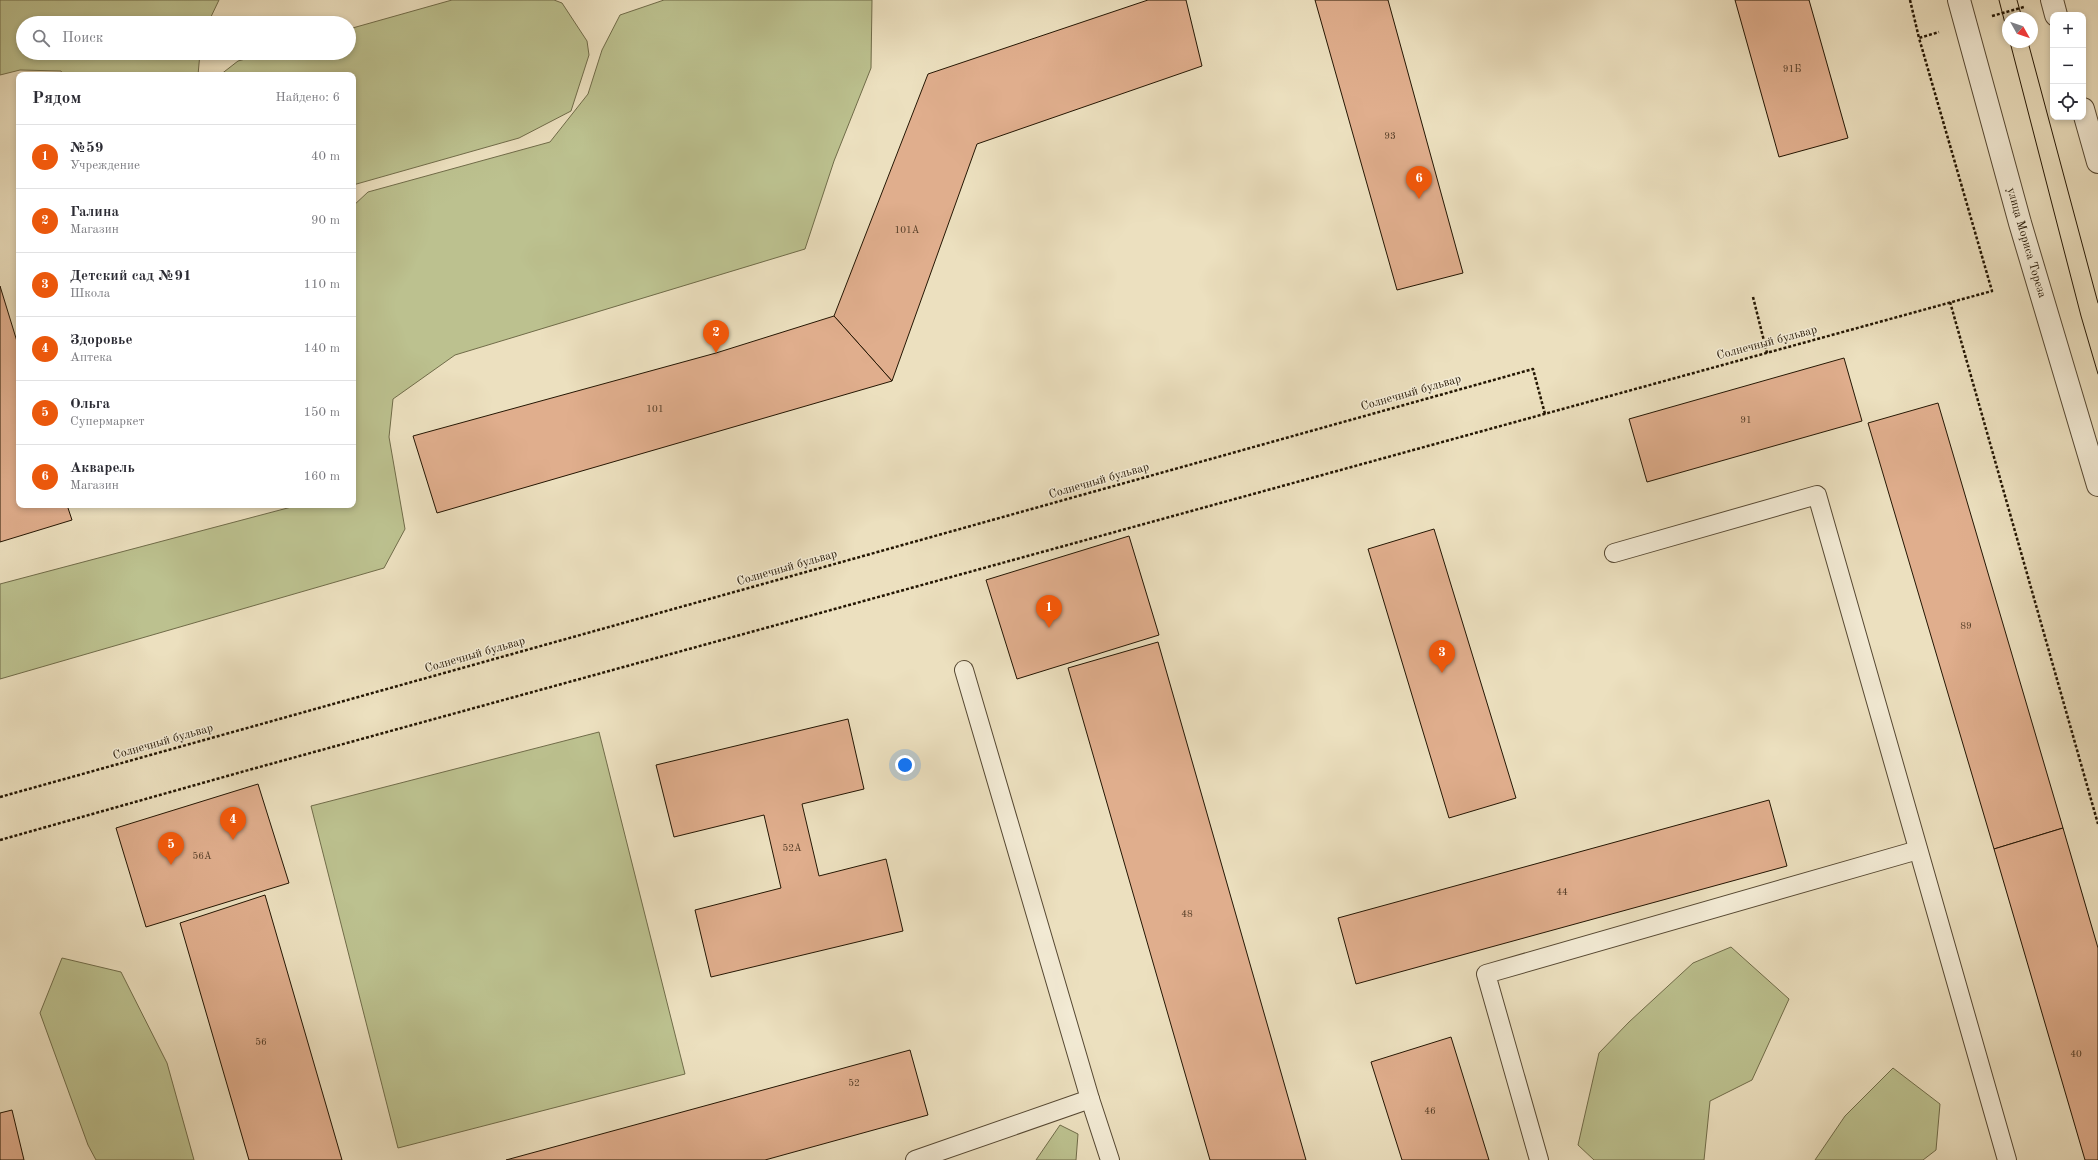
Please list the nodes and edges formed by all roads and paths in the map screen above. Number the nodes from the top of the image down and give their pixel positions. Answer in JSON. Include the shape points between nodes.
{"nodes":[{"id":1,"x":1910,"y":0,"type":"edge"},
{"id":2,"x":1959,"y":0,"type":"edge"},
{"id":3,"x":2052,"y":0,"type":"edge"},
{"id":4,"x":2055,"y":12,"type":"edge"},
{"id":5,"x":1919,"y":38,"type":"dead end"},
{"id":6,"x":2086,"y":120,"type":"edge"},
{"id":7,"x":2098,"y":162,"type":"edge"},
{"id":8,"x":1992,"y":291,"type":"dead end"},
{"id":9,"x":1753,"y":297,"type":"dead end"},
{"id":10,"x":1950,"y":302,"type":"junction"},
{"id":11,"x":1767,"y":353,"type":"junction"},
{"id":12,"x":1545,"y":414,"type":"junction"},
{"id":13,"x":2098,"y":485,"type":"edge"},
{"id":14,"x":1614,"y":553,"type":"dead end"},
{"id":15,"x":964,"y":670,"type":"dead end"},
{"id":16,"x":0,"y":797,"type":"edge"},
{"id":17,"x":2098,"y":824,"type":"edge"},
{"id":18,"x":0,"y":840,"type":"edge"},
{"id":19,"x":1918,"y":850,"type":"junction"},
{"id":20,"x":1090,"y":1099,"type":"junction"},
{"id":21,"x":915,"y":1160,"type":"edge"},
{"id":22,"x":1110,"y":1160,"type":"edge"},
{"id":23,"x":1539,"y":1160,"type":"edge"},
{"id":24,"x":2007,"y":1160,"type":"edge"}],
"edges":[{"from":1,"to":5,"type":"path"},
{"from":2,"to":13,"type":"street","name":"улица Мориса Тореза","via":[[2020,223]]},
{"from":3,"to":4,"type":"street"},
{"from":6,"to":7,"type":"street"},
{"from":8,"to":10,"type":"path","name":"Солнечный бульвар"},
{"from":9,"to":11,"type":"path"},
{"from":10,"to":11,"type":"path","name":"Солнечный бульвар"},
{"from":10,"to":17,"type":"path"},
{"from":11,"to":12,"type":"path","name":"Солнечный бульвар"},
{"from":12,"to":16,"type":"path","name":"Солнечный бульвар","via":[[1533,369]]},
{"from":12,"to":18,"type":"path","name":"Солнечный бульвар","via":[[245,770]]},
{"from":14,"to":19,"type":"lane","via":[[1817,495]]},
{"from":15,"to":20,"type":"lane"},
{"from":19,"to":23,"type":"lane","via":[[1486,974]]},
{"from":19,"to":24,"type":"lane"},
{"from":20,"to":21,"type":"lane"},
{"from":20,"to":22,"type":"lane"}]}
